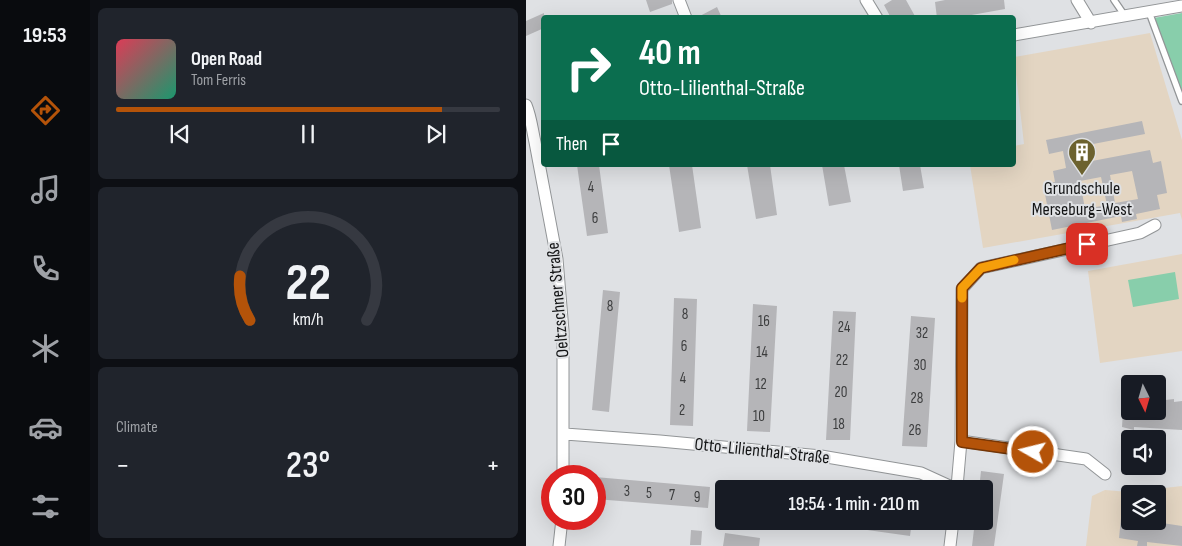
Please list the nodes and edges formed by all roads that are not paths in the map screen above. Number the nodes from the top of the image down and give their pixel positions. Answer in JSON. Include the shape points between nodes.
{"nodes":[{"id":1,"x":679,"y":0,"type":"edge"},
{"id":2,"x":866,"y":0,"type":"edge"},
{"id":3,"x":1077,"y":0,"type":"edge"},
{"id":4,"x":1114,"y":0,"type":"edge"},
{"id":5,"x":1182,"y":6,"type":"edge"},
{"id":6,"x":1149,"y":12,"type":"junction"},
{"id":7,"x":685,"y":15,"type":"edge"},
{"id":8,"x":875,"y":15,"type":"edge"},
{"id":9,"x":1125,"y":16,"type":"junction"},
{"id":10,"x":1091,"y":23,"type":"junction"},
{"id":11,"x":1016,"y":35,"type":"edge"},
{"id":12,"x":1182,"y":101,"type":"edge"},
{"id":13,"x":526,"y":105,"type":"edge"},
{"id":14,"x":529,"y":127,"type":"edge"},
{"id":15,"x":1155,"y":225,"type":"dead end"},
{"id":16,"x":564,"y":434,"type":"junction"},
{"id":17,"x":962,"y":442,"type":"junction"},
{"id":18,"x":564,"y":465,"type":"edge"},
{"id":19,"x":1105,"y":474,"type":"dead end"},
{"id":20,"x":937,"y":480,"type":"edge"},
{"id":21,"x":957,"y":480,"type":"edge"},
{"id":22,"x":561,"y":530,"type":"edge"},
{"id":23,"x":952,"y":530,"type":"edge"},
{"id":24,"x":559,"y":546,"type":"edge"},
{"id":25,"x":950,"y":546,"type":"edge"}],
"edges":[{"from":1,"to":7,"type":"street"},
{"from":2,"to":8,"type":"street"},
{"from":3,"to":10,"type":"street"},
{"from":4,"to":9,"type":"lane"},
{"from":5,"to":6,"type":"street"},
{"from":6,"to":9,"type":"street"},
{"from":6,"to":12,"type":"lane"},
{"from":9,"to":10,"type":"street"},
{"from":10,"to":11,"type":"street"},
{"from":13,"to":14,"type":"street","name":"Oeltzschner Straße","via":[[531,116]]},
{"from":14,"to":16,"type":"street","name":"Oeltzschner Straße","via":[[557,259],[563,331]]},
{"from":15,"to":17,"type":"street","name":"Otto-Lilienthal-Straße","via":[[1140,233],[981,268],[962,288]]},
{"from":16,"to":18,"type":"street","name":"Oeltzschner Straße"},
{"from":16,"to":20,"type":"street","name":"Otto-Lilienthal-Straße","via":[[821,456],[921,473]]},
{"from":17,"to":19,"type":"street","via":[[1086,459]]},
{"from":17,"to":21,"type":"street","name":"Otto-Lilienthal-Straße"},
{"from":22,"to":24,"type":"street"},
{"from":23,"to":25,"type":"street"}]}
